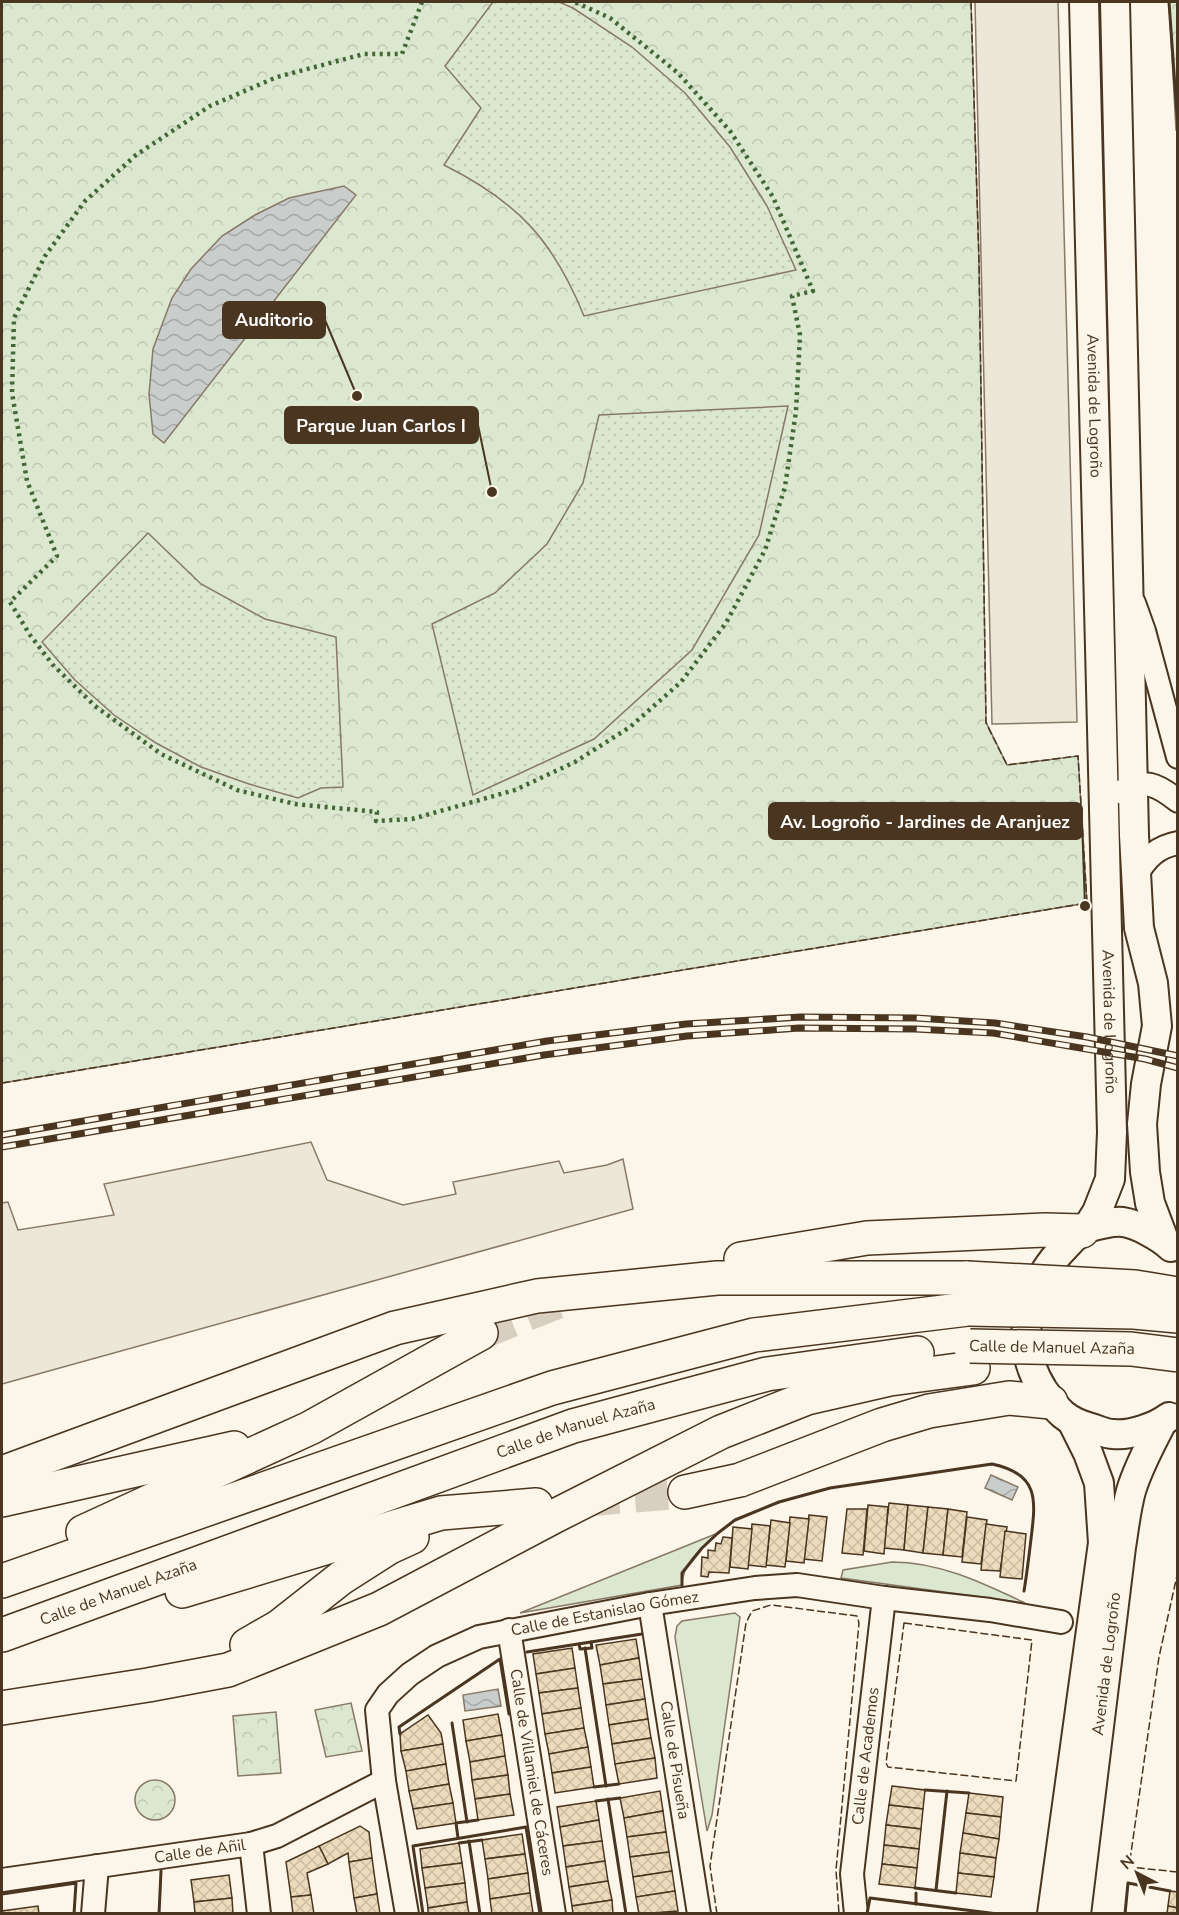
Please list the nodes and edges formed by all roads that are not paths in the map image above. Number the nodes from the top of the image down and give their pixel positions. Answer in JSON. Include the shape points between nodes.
{"nodes":[{"id":1,"x":1084,"y":2,"type":"edge"},
{"id":2,"x":1115,"y":2,"type":"edge"},
{"id":3,"x":1129,"y":590,"type":"junction"},
{"id":4,"x":1178,"y":757,"type":"edge"},
{"id":5,"x":1133,"y":784,"type":"junction"},
{"id":6,"x":1178,"y":801,"type":"edge"},
{"id":7,"x":1104,"y":810,"type":"junction"},
{"id":8,"x":1178,"y":843,"type":"edge"},
{"id":9,"x":1136,"y":875,"type":"junction"},
{"id":10,"x":1085,"y":1229,"type":"junction"},
{"id":11,"x":1171,"y":1247,"type":"edge"},
{"id":12,"x":741,"y":1259,"type":"dead end"},
{"id":13,"x":967,"y":1294,"type":"junction"},
{"id":14,"x":1178,"y":1294,"type":"edge"},
{"id":15,"x":1178,"y":1316,"type":"edge"},
{"id":16,"x":481,"y":1333,"type":"tunnel mouth"},
{"id":17,"x":1178,"y":1355,"type":"edge"},
{"id":18,"x":972,"y":1357,"type":"junction"},
{"id":19,"x":1178,"y":1374,"type":"edge"},
{"id":20,"x":1062,"y":1412,"type":"junction"},
{"id":21,"x":1170,"y":1416,"type":"edge"},
{"id":22,"x":310,"y":1428,"type":"junction"},
{"id":23,"x":2,"y":1473,"type":"edge"},
{"id":24,"x":685,"y":1492,"type":"tunnel mouth"},
{"id":25,"x":2,"y":1500,"type":"edge"},
{"id":26,"x":536,"y":1504,"type":"dead end"},
{"id":27,"x":495,"y":1508,"type":"junction"},
{"id":28,"x":2,"y":1564,"type":"edge"},
{"id":29,"x":2,"y":1581,"type":"edge"},
{"id":30,"x":884,"y":1598,"type":"junction"},
{"id":31,"x":650,"y":1604,"type":"junction"},
{"id":32,"x":1061,"y":1622,"type":"dead end"},
{"id":33,"x":509,"y":1630,"type":"junction"},
{"id":34,"x":2,"y":1635,"type":"edge"},
{"id":35,"x":2,"y":1644,"type":"edge"},
{"id":36,"x":148,"y":1685,"type":"junction"},
{"id":37,"x":2,"y":1708,"type":"edge"},
{"id":38,"x":384,"y":1781,"type":"junction"},
{"id":39,"x":251,"y":1844,"type":"junction"},
{"id":40,"x":97,"y":1866,"type":"junction"},
{"id":41,"x":2,"y":1880,"type":"edge"},
{"id":42,"x":93,"y":1914,"type":"edge"},
{"id":43,"x":259,"y":1914,"type":"edge"},
{"id":44,"x":407,"y":1914,"type":"edge"},
{"id":45,"x":554,"y":1914,"type":"edge"},
{"id":46,"x":699,"y":1914,"type":"edge"},
{"id":47,"x":856,"y":1914,"type":"edge"},
{"id":48,"x":1052,"y":1914,"type":"edge"},
{"id":49,"x":1076,"y":1914,"type":"edge"}],
"edges":[{"from":1,"to":7,"type":"main road","name":"Avenida de Logroño"},
{"from":2,"to":3,"type":"main road","name":"Avenida de Logroño"},
{"from":3,"to":4,"type":"street","name":"Avenida de Logroño"},
{"from":3,"to":5,"type":"main road","name":"Avenida de Logroño"},
{"from":5,"to":6,"type":"street","via":[[1146,782]]},
{"from":5,"to":7,"type":"street","via":[[1118,793]]},
{"from":5,"to":9,"type":"main road","name":"Avenida de Logroño"},
{"from":7,"to":10,"type":"main road","name":"Avenida de Logroño","via":[[1110,1179],[1097,1212]]},
{"from":8,"to":9,"type":"street","via":[[1149,856]]},
{"from":9,"to":11,"type":"main road","name":"Avenida de Logroño","via":[[1139,928],[1153,982],[1157,1026],[1142,1124],[1145,1172],[1150,1203]]},
{"from":10,"to":11,"type":"main road","via":[[1123,1222]]},
{"from":10,"to":12,"type":"highway","via":[[867,1238]]},
{"from":10,"to":20,"type":"main road","name":"Avenida de Logroño","via":[[1046,1267],[1030,1299],[1025,1329],[1027,1356],[1036,1380]]},
{"from":13,"to":14,"type":"highway","bridge":true,"via":[[1136,1287]]},
{"from":13,"to":15,"type":"highway","bridge":true},
{"from":13,"to":23,"type":"highway","via":[[717,1278],[537,1296],[395,1328]]},
{"from":13,"to":29,"type":"highway","via":[[754,1335],[552,1388]]},
{"from":16,"to":22,"type":"highway"},
{"from":17,"to":18,"type":"highway","name":"Calle de Manuel Azaña","bridge":true,"via":[[1131,1349]]},
{"from":18,"to":19,"type":"highway"},
{"from":18,"to":34,"type":"highway","name":"Calle de Manuel Azaña","via":[[767,1374],[573,1426]]},
{"from":18,"to":36,"type":"highway","via":[[807,1398],[721,1432],[379,1609],[228,1670]]},
{"from":20,"to":21,"type":"main road","via":[[1114,1435],[1135,1432]]},
{"from":20,"to":24,"type":"highway","via":[[1009,1398],[929,1411],[882,1425],[741,1480]]},
{"from":20,"to":48,"type":"main road","name":"Avenida de Logroño","via":[[1088,1453],[1099,1483],[1103,1543]]},
{"from":21,"to":49,"type":"main road","name":"Avenida de Logroño","via":[[1150,1446],[1127,1510]]},
{"from":22,"to":25,"type":"highway","via":[[300,1426],[245,1445]]},
{"from":22,"to":28,"type":"highway","via":[[86,1531]]},
{"from":26,"to":27,"type":"highway"},
{"from":27,"to":35,"type":"highway","via":[[441,1513]]},
{"from":27,"to":36,"type":"highway","via":[[444,1523],[388,1548],[341,1578],[280,1626],[225,1657]]},
{"from":30,"to":31,"type":"street","name":"Calle de Estanislao Gómez","via":[[797,1585]]},
{"from":30,"to":32,"type":"street","name":"Calle de Estanislao Gómez"},
{"from":30,"to":47,"type":"street","name":"Calle de Academos","via":[[852,1874]]},
{"from":31,"to":33,"type":"street","name":"Calle de Estanislao Gómez"},
{"from":31,"to":46,"type":"street","name":"Calle de Pisueña"},
{"from":33,"to":38,"type":"street","name":"Calle de Estanislao Gómez","via":[[479,1637],[437,1656],[388,1694],[377,1710]]},
{"from":33,"to":45,"type":"street","name":"Calle de Villamiel de Cáceres"},
{"from":36,"to":37,"type":"highway"},
{"from":38,"to":39,"type":"street","name":"Calle de Añil","via":[[277,1836]]},
{"from":38,"to":44,"type":"street","name":"Calle de Estanislao Gómez"},
{"from":39,"to":40,"type":"street","name":"Calle de Añil"},
{"from":39,"to":43,"type":"street"},
{"from":40,"to":41,"type":"street","name":"Calle de Añil"},
{"from":40,"to":42,"type":"street"}]}
